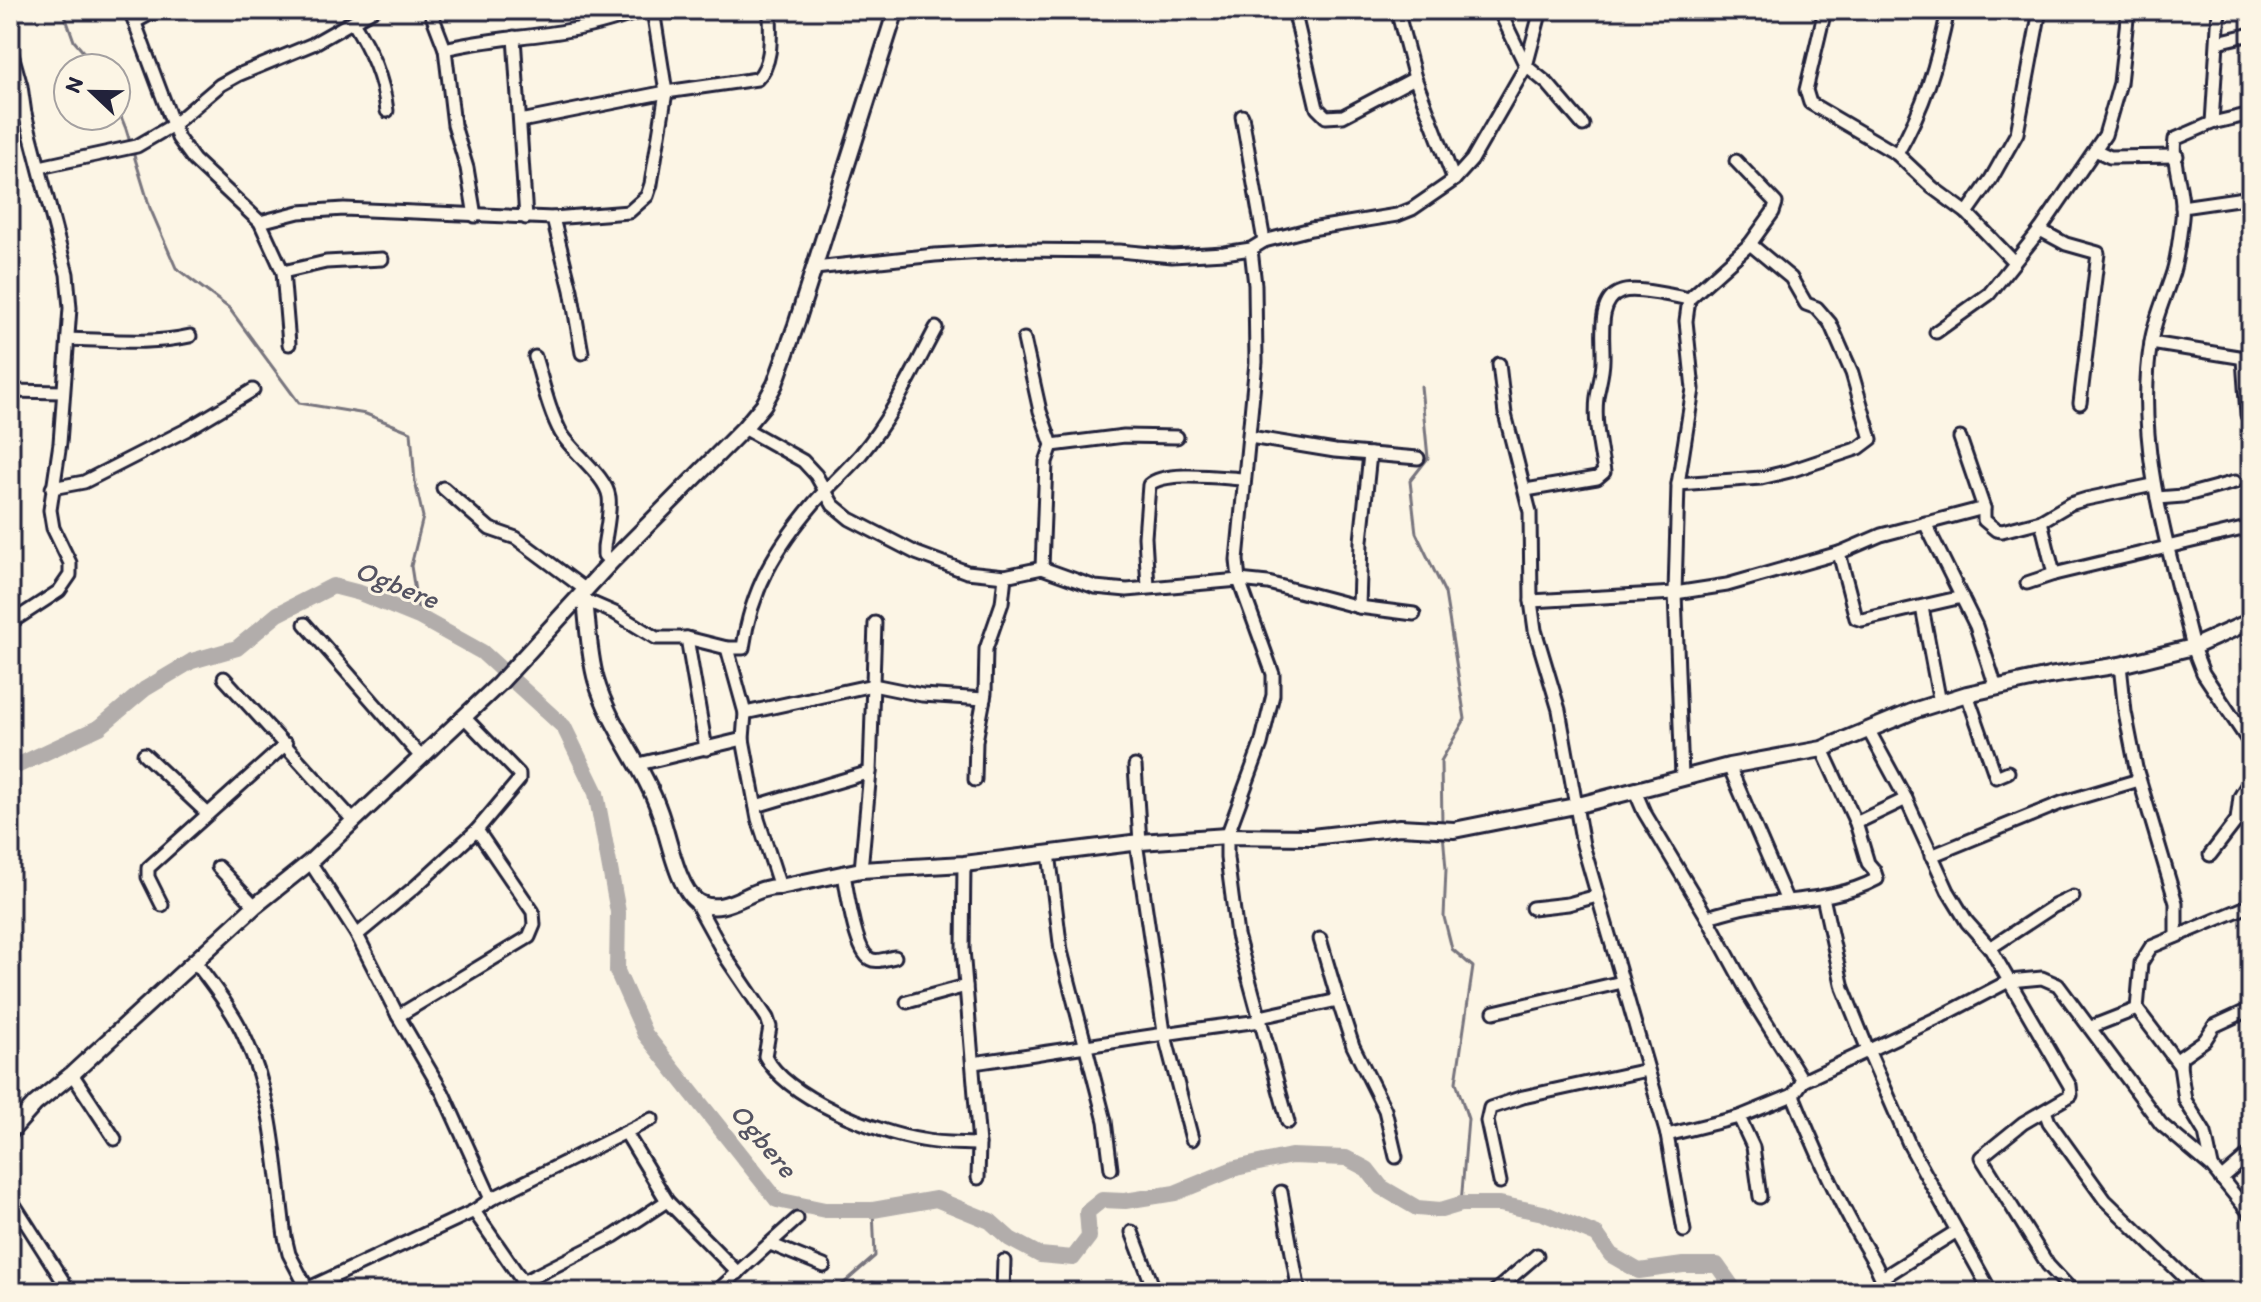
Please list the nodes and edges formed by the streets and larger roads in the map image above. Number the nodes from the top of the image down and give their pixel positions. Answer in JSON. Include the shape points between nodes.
{"nodes":[{"id":1,"x":130,"y":10,"type":"edge"},
{"id":2,"x":157,"y":10,"type":"edge"},
{"id":3,"x":373,"y":10,"type":"edge"},
{"id":4,"x":430,"y":10,"type":"edge"},
{"id":5,"x":645,"y":10,"type":"edge"},
{"id":6,"x":653,"y":10,"type":"edge"},
{"id":7,"x":770,"y":10,"type":"edge"},
{"id":8,"x":896,"y":10,"type":"edge"},
{"id":9,"x":1294,"y":10,"type":"edge"},
{"id":10,"x":1397,"y":10,"type":"edge"},
{"id":11,"x":1499,"y":10,"type":"edge"},
{"id":12,"x":1541,"y":10,"type":"edge"},
{"id":13,"x":1825,"y":10,"type":"edge"},
{"id":14,"x":1948,"y":10,"type":"edge"},
{"id":15,"x":2040,"y":10,"type":"edge"},
{"id":16,"x":2128,"y":10,"type":"edge"},
{"id":17,"x":2219,"y":10,"type":"edge"},
{"id":18,"x":135,"y":22,"type":"junction"},
{"id":19,"x":353,"y":22,"type":"junction"},
{"id":20,"x":2251,"y":34,"type":"edge"},
{"id":21,"x":514,"y":37,"type":"junction"},
{"id":22,"x":2218,"y":42,"type":"junction"},
{"id":23,"x":10,"y":47,"type":"edge"},
{"id":24,"x":445,"y":49,"type":"junction"},
{"id":25,"x":1526,"y":66,"type":"junction"},
{"id":26,"x":1415,"y":78,"type":"junction"},
{"id":27,"x":666,"y":92,"type":"junction"},
{"id":28,"x":387,"y":111,"type":"dead end"},
{"id":29,"x":25,"y":114,"type":"junction"},
{"id":30,"x":2251,"y":114,"type":"edge"},
{"id":31,"x":1242,"y":116,"type":"dead end"},
{"id":32,"x":10,"y":117,"type":"edge"},
{"id":33,"x":521,"y":121,"type":"junction"},
{"id":34,"x":2212,"y":123,"type":"junction"},
{"id":35,"x":173,"y":125,"type":"junction"},
{"id":36,"x":1583,"y":125,"type":"dead end"},
{"id":37,"x":2095,"y":150,"type":"junction"},
{"id":38,"x":1897,"y":154,"type":"junction"},
{"id":39,"x":2177,"y":156,"type":"junction"},
{"id":40,"x":1736,"y":161,"type":"dead end"},
{"id":41,"x":40,"y":167,"type":"junction"},
{"id":42,"x":1454,"y":180,"type":"junction"},
{"id":43,"x":2251,"y":197,"type":"edge"},
{"id":44,"x":2182,"y":207,"type":"junction"},
{"id":45,"x":1967,"y":213,"type":"junction"},
{"id":46,"x":475,"y":216,"type":"junction"},
{"id":47,"x":526,"y":218,"type":"junction"},
{"id":48,"x":553,"y":218,"type":"junction"},
{"id":49,"x":260,"y":222,"type":"junction"},
{"id":50,"x":2040,"y":230,"type":"junction"},
{"id":51,"x":1264,"y":241,"type":"junction"},
{"id":52,"x":1750,"y":244,"type":"junction"},
{"id":53,"x":1251,"y":249,"type":"junction"},
{"id":54,"x":382,"y":259,"type":"dead end"},
{"id":55,"x":2014,"y":262,"type":"junction"},
{"id":56,"x":815,"y":268,"type":"junction"},
{"id":57,"x":283,"y":272,"type":"junction"},
{"id":58,"x":1689,"y":299,"type":"junction"},
{"id":59,"x":936,"y":328,"type":"dead end"},
{"id":60,"x":1936,"y":332,"type":"dead end"},
{"id":61,"x":190,"y":336,"type":"dead end"},
{"id":62,"x":68,"y":339,"type":"junction"},
{"id":63,"x":1024,"y":339,"type":"dead end"},
{"id":64,"x":2151,"y":343,"type":"junction"},
{"id":65,"x":289,"y":344,"type":"dead end"},
{"id":66,"x":582,"y":353,"type":"dead end"},
{"id":67,"x":535,"y":357,"type":"dead end"},
{"id":68,"x":2247,"y":359,"type":"edge"},
{"id":69,"x":1499,"y":364,"type":"dead end"},
{"id":70,"x":253,"y":390,"type":"dead end"},
{"id":71,"x":10,"y":391,"type":"edge"},
{"id":72,"x":63,"y":392,"type":"junction"},
{"id":73,"x":2080,"y":403,"type":"dead end"},
{"id":74,"x":2247,"y":415,"type":"dead end"},
{"id":75,"x":744,"y":428,"type":"junction"},
{"id":76,"x":1177,"y":437,"type":"dead end"},
{"id":77,"x":1250,"y":437,"type":"junction"},
{"id":78,"x":1960,"y":438,"type":"dead end"},
{"id":79,"x":1052,"y":445,"type":"junction"},
{"id":80,"x":1370,"y":454,"type":"junction"},
{"id":81,"x":1418,"y":458,"type":"dead end"},
{"id":82,"x":1244,"y":479,"type":"junction"},
{"id":83,"x":2235,"y":482,"type":"dead end"},
{"id":84,"x":1678,"y":484,"type":"junction"},
{"id":85,"x":2153,"y":485,"type":"junction"},
{"id":86,"x":52,"y":488,"type":"junction"},
{"id":87,"x":443,"y":488,"type":"dead end"},
{"id":88,"x":1526,"y":490,"type":"junction"},
{"id":89,"x":825,"y":491,"type":"junction"},
{"id":90,"x":2157,"y":498,"type":"junction"},
{"id":91,"x":1984,"y":508,"type":"junction"},
{"id":92,"x":2041,"y":521,"type":"junction"},
{"id":93,"x":1925,"y":523,"type":"junction"},
{"id":94,"x":2251,"y":527,"type":"edge"},
{"id":95,"x":2169,"y":548,"type":"junction"},
{"id":96,"x":1839,"y":553,"type":"junction"},
{"id":97,"x":611,"y":562,"type":"junction"},
{"id":98,"x":1042,"y":568,"type":"junction"},
{"id":99,"x":2054,"y":574,"type":"junction"},
{"id":100,"x":1005,"y":576,"type":"junction"},
{"id":101,"x":1239,"y":580,"type":"junction"},
{"id":102,"x":2027,"y":583,"type":"dead end"},
{"id":103,"x":1148,"y":587,"type":"junction"},
{"id":104,"x":1675,"y":593,"type":"junction"},
{"id":105,"x":584,"y":596,"type":"junction"},
{"id":106,"x":1962,"y":597,"type":"junction"},
{"id":107,"x":1531,"y":601,"type":"junction"},
{"id":108,"x":1359,"y":607,"type":"junction"},
{"id":109,"x":1922,"y":607,"type":"junction"},
{"id":110,"x":1414,"y":614,"type":"dead end"},
{"id":111,"x":2251,"y":621,"type":"edge"},
{"id":112,"x":10,"y":623,"type":"edge"},
{"id":113,"x":875,"y":623,"type":"dead end"},
{"id":114,"x":305,"y":624,"type":"dead end"},
{"id":115,"x":687,"y":638,"type":"junction"},
{"id":116,"x":2193,"y":647,"type":"junction"},
{"id":117,"x":727,"y":648,"type":"junction"},
{"id":118,"x":2120,"y":665,"type":"junction"},
{"id":119,"x":224,"y":678,"type":"dead end"},
{"id":120,"x":873,"y":685,"type":"junction"},
{"id":121,"x":1996,"y":687,"type":"junction"},
{"id":122,"x":1967,"y":694,"type":"junction"},
{"id":123,"x":984,"y":699,"type":"junction"},
{"id":124,"x":1940,"y":703,"type":"junction"},
{"id":125,"x":745,"y":713,"type":"junction"},
{"id":126,"x":464,"y":717,"type":"junction"},
{"id":127,"x":1869,"y":731,"type":"junction"},
{"id":128,"x":743,"y":739,"type":"junction"},
{"id":129,"x":286,"y":744,"type":"junction"},
{"id":130,"x":2251,"y":745,"type":"edge"},
{"id":131,"x":706,"y":749,"type":"junction"},
{"id":132,"x":1822,"y":749,"type":"junction"},
{"id":133,"x":144,"y":754,"type":"dead end"},
{"id":134,"x":421,"y":757,"type":"junction"},
{"id":135,"x":639,"y":764,"type":"junction"},
{"id":136,"x":1135,"y":766,"type":"dead end"},
{"id":137,"x":1729,"y":766,"type":"junction"},
{"id":138,"x":870,"y":772,"type":"junction"},
{"id":139,"x":2008,"y":772,"type":"dead end"},
{"id":140,"x":1682,"y":777,"type":"junction"},
{"id":141,"x":2251,"y":779,"type":"edge"},
{"id":142,"x":975,"y":780,"type":"dead end"},
{"id":143,"x":2139,"y":780,"type":"junction"},
{"id":144,"x":1635,"y":791,"type":"junction"},
{"id":145,"x":1906,"y":799,"type":"junction"},
{"id":146,"x":756,"y":806,"type":"junction"},
{"id":147,"x":1575,"y":806,"type":"junction"},
{"id":148,"x":208,"y":814,"type":"junction"},
{"id":149,"x":352,"y":819,"type":"junction"},
{"id":150,"x":1856,"y":823,"type":"junction"},
{"id":151,"x":477,"y":830,"type":"junction"},
{"id":152,"x":1227,"y":836,"type":"junction"},
{"id":153,"x":1138,"y":842,"type":"junction"},
{"id":154,"x":1049,"y":853,"type":"junction"},
{"id":155,"x":2210,"y":855,"type":"dead end"},
{"id":156,"x":1931,"y":856,"type":"junction"},
{"id":157,"x":310,"y":862,"type":"junction"},
{"id":158,"x":964,"y":864,"type":"junction"},
{"id":159,"x":218,"y":867,"type":"dead end"},
{"id":160,"x":861,"y":870,"type":"junction"},
{"id":161,"x":844,"y":874,"type":"junction"},
{"id":162,"x":780,"y":887,"type":"junction"},
{"id":163,"x":1597,"y":896,"type":"junction"},
{"id":164,"x":1823,"y":897,"type":"junction"},
{"id":165,"x":2073,"y":897,"type":"dead end"},
{"id":166,"x":695,"y":901,"type":"junction"},
{"id":167,"x":1787,"y":901,"type":"junction"},
{"id":168,"x":162,"y":905,"type":"dead end"},
{"id":169,"x":255,"y":906,"type":"junction"},
{"id":170,"x":2247,"y":907,"type":"edge"},
{"id":171,"x":1532,"y":908,"type":"dead end"},
{"id":172,"x":1707,"y":917,"type":"junction"},
{"id":173,"x":2251,"y":921,"type":"edge"},
{"id":174,"x":357,"y":935,"type":"junction"},
{"id":175,"x":2176,"y":936,"type":"junction"},
{"id":176,"x":1320,"y":939,"type":"dead end"},
{"id":177,"x":1990,"y":948,"type":"junction"},
{"id":178,"x":895,"y":957,"type":"dead end"},
{"id":179,"x":194,"y":960,"type":"junction"},
{"id":180,"x":2009,"y":981,"type":"junction"},
{"id":181,"x":1622,"y":982,"type":"junction"},
{"id":182,"x":966,"y":986,"type":"junction"},
{"id":183,"x":1338,"y":1000,"type":"junction"},
{"id":184,"x":907,"y":1002,"type":"dead end"},
{"id":185,"x":2137,"y":1009,"type":"junction"},
{"id":186,"x":1494,"y":1012,"type":"dead end"},
{"id":187,"x":2242,"y":1013,"type":"dead end"},
{"id":188,"x":398,"y":1016,"type":"junction"},
{"id":189,"x":1261,"y":1019,"type":"junction"},
{"id":190,"x":2091,"y":1027,"type":"junction"},
{"id":191,"x":1164,"y":1032,"type":"junction"},
{"id":192,"x":1088,"y":1048,"type":"junction"},
{"id":193,"x":1868,"y":1050,"type":"junction"},
{"id":194,"x":973,"y":1063,"type":"junction"},
{"id":195,"x":2180,"y":1066,"type":"junction"},
{"id":196,"x":1647,"y":1070,"type":"junction"},
{"id":197,"x":72,"y":1074,"type":"junction"},
{"id":198,"x":1803,"y":1081,"type":"junction"},
{"id":199,"x":1793,"y":1095,"type":"junction"},
{"id":200,"x":2045,"y":1111,"type":"junction"},
{"id":201,"x":1739,"y":1117,"type":"junction"},
{"id":202,"x":652,"y":1119,"type":"dead end"},
{"id":203,"x":1288,"y":1122,"type":"dead end"},
{"id":204,"x":10,"y":1132,"type":"edge"},
{"id":205,"x":626,"y":1133,"type":"junction"},
{"id":206,"x":1667,"y":1135,"type":"junction"},
{"id":207,"x":115,"y":1139,"type":"dead end"},
{"id":208,"x":1192,"y":1139,"type":"dead end"},
{"id":209,"x":979,"y":1144,"type":"junction"},
{"id":210,"x":2251,"y":1153,"type":"edge"},
{"id":211,"x":1396,"y":1157,"type":"dead end"},
{"id":212,"x":2212,"y":1167,"type":"junction"},
{"id":213,"x":1111,"y":1169,"type":"dead end"},
{"id":214,"x":978,"y":1178,"type":"dead end"},
{"id":215,"x":2221,"y":1179,"type":"junction"},
{"id":216,"x":1500,"y":1182,"type":"dead end"},
{"id":217,"x":1281,"y":1192,"type":"dead end"},
{"id":218,"x":1760,"y":1197,"type":"dead end"},
{"id":219,"x":10,"y":1198,"type":"edge"},
{"id":220,"x":491,"y":1199,"type":"junction"},
{"id":221,"x":667,"y":1201,"type":"junction"},
{"id":222,"x":474,"y":1211,"type":"junction"},
{"id":223,"x":2251,"y":1215,"type":"edge"},
{"id":224,"x":797,"y":1219,"type":"dead end"},
{"id":225,"x":1684,"y":1231,"type":"dead end"},
{"id":226,"x":1957,"y":1231,"type":"junction"},
{"id":227,"x":1132,"y":1232,"type":"dead end"},
{"id":228,"x":770,"y":1244,"type":"junction"},
{"id":229,"x":1537,"y":1255,"type":"dead end"},
{"id":230,"x":1004,"y":1261,"type":"dead end"},
{"id":231,"x":824,"y":1266,"type":"dead end"},
{"id":232,"x":738,"y":1273,"type":"junction"},
{"id":233,"x":1882,"y":1278,"type":"junction"},
{"id":234,"x":520,"y":1289,"type":"edge"},
{"id":235,"x":308,"y":1290,"type":"edge"},
{"id":236,"x":70,"y":1292,"type":"edge"},
{"id":237,"x":716,"y":1292,"type":"edge"},
{"id":238,"x":1003,"y":1292,"type":"edge"},
{"id":239,"x":1155,"y":1292,"type":"edge"},
{"id":240,"x":1299,"y":1292,"type":"edge"},
{"id":241,"x":1494,"y":1292,"type":"edge"},
{"id":242,"x":1886,"y":1292,"type":"edge"},
{"id":243,"x":1991,"y":1292,"type":"edge"},
{"id":244,"x":2073,"y":1292,"type":"edge"},
{"id":245,"x":2200,"y":1292,"type":"edge"}],
"edges":[{"from":1,"to":18,"type":"street"},
{"from":2,"to":18,"type":"street"},
{"from":3,"to":19,"type":"street"},
{"from":4,"to":24,"type":"street"},
{"from":5,"to":21,"type":"street","via":[[601,25]]},
{"from":6,"to":27,"type":"street"},
{"from":7,"to":27,"type":"street","via":[[765,72],[757,79]]},
{"from":8,"to":56,"type":"street"},
{"from":9,"to":26,"type":"street","via":[[1317,108],[1326,117],[1343,116]]},
{"from":10,"to":26,"type":"street"},
{"from":11,"to":25,"type":"street"},
{"from":12,"to":25,"type":"street"},
{"from":13,"to":38,"type":"street","via":[[1808,99]]},
{"from":14,"to":38,"type":"street","via":[[1935,71]]},
{"from":15,"to":45,"type":"street","via":[[2017,133]]},
{"from":16,"to":37,"type":"street","via":[[2120,83],[2105,135]]},
{"from":17,"to":22,"type":"street"},
{"from":18,"to":35,"type":"street"},
{"from":19,"to":28,"type":"street","via":[[373,54]]},
{"from":19,"to":35,"type":"street","via":[[220,85]]},
{"from":20,"to":22,"type":"street"},
{"from":21,"to":24,"type":"street"},
{"from":21,"to":33,"type":"street"},
{"from":22,"to":34,"type":"street"},
{"from":23,"to":29,"type":"street"},
{"from":24,"to":46,"type":"street","via":[[454,125]]},
{"from":25,"to":36,"type":"street"},
{"from":25,"to":42,"type":"street","via":[[1472,160]]},
{"from":26,"to":42,"type":"street"},
{"from":27,"to":33,"type":"street"},
{"from":27,"to":48,"type":"street","via":[[651,184],[639,205],[629,212]]},
{"from":29,"to":32,"type":"street"},
{"from":29,"to":41,"type":"street"},
{"from":30,"to":34,"type":"street"},
{"from":31,"to":51,"type":"street"},
{"from":33,"to":47,"type":"street"},
{"from":34,"to":39,"type":"street","via":[[2175,139]]},
{"from":35,"to":41,"type":"street","via":[[137,146]]},
{"from":35,"to":49,"type":"street","via":[[194,160]]},
{"from":37,"to":39,"type":"street","via":[[2110,157]]},
{"from":37,"to":50,"type":"street"},
{"from":38,"to":45,"type":"street"},
{"from":39,"to":44,"type":"street"},
{"from":40,"to":52,"type":"street","via":[[1776,203]]},
{"from":41,"to":62,"type":"street","via":[[67,274]]},
{"from":42,"to":51,"type":"street","via":[[1397,215]]},
{"from":43,"to":44,"type":"street"},
{"from":44,"to":64,"type":"street","via":[[2173,272]]},
{"from":45,"to":55,"type":"street"},
{"from":46,"to":47,"type":"street"},
{"from":46,"to":49,"type":"street","via":[[344,209]]},
{"from":47,"to":48,"type":"street"},
{"from":48,"to":66,"type":"street"},
{"from":49,"to":57,"type":"street"},
{"from":50,"to":55,"type":"street"},
{"from":50,"to":73,"type":"street","via":[[2098,253]]},
{"from":51,"to":53,"type":"street"},
{"from":52,"to":58,"type":"street"},
{"from":52,"to":84,"type":"street","via":[[1791,278],[1806,304],[1830,323],[1852,373],[1871,439],[1859,448],[1776,474]]},
{"from":53,"to":56,"type":"street","via":[[1172,256],[1018,250]]},
{"from":53,"to":77,"type":"street","via":[[1256,321]]},
{"from":54,"to":57,"type":"street","via":[[326,262]]},
{"from":55,"to":60,"type":"street","via":[[1989,294]]},
{"from":56,"to":75,"type":"street","via":[[775,384]]},
{"from":57,"to":65,"type":"street"},
{"from":58,"to":84,"type":"street","via":[[1692,411]]},
{"from":58,"to":88,"type":"street","via":[[1628,290],[1610,300],[1604,314],[1597,399],[1604,472],[1597,478]]},
{"from":59,"to":89,"type":"street","via":[[897,402],[862,453]]},
{"from":61,"to":62,"type":"street","via":[[149,342]]},
{"from":62,"to":72,"type":"street"},
{"from":63,"to":79,"type":"street"},
{"from":64,"to":68,"type":"street"},
{"from":64,"to":85,"type":"street","via":[[2148,443]]},
{"from":67,"to":97,"type":"street","via":[[562,434],[609,495],[604,555]]},
{"from":68,"to":74,"type":"street"},
{"from":69,"to":88,"type":"street","via":[[1505,414]]},
{"from":70,"to":86,"type":"street","via":[[84,482]]},
{"from":71,"to":72,"type":"street"},
{"from":72,"to":86,"type":"street"},
{"from":75,"to":89,"type":"street","via":[[797,456]]},
{"from":75,"to":97,"type":"street"},
{"from":76,"to":79,"type":"street","via":[[1124,436]]},
{"from":77,"to":80,"type":"street"},
{"from":77,"to":82,"type":"street"},
{"from":78,"to":91,"type":"street"},
{"from":79,"to":98,"type":"street","via":[[1046,462]]},
{"from":80,"to":81,"type":"street"},
{"from":80,"to":108,"type":"street"},
{"from":82,"to":101,"type":"street","via":[[1237,537]]},
{"from":82,"to":103,"type":"street","via":[[1189,476],[1149,485]]},
{"from":83,"to":90,"type":"street"},
{"from":84,"to":104,"type":"street"},
{"from":85,"to":90,"type":"street"},
{"from":85,"to":92,"type":"street","via":[[2070,504]]},
{"from":86,"to":112,"type":"street","via":[[51,520],[70,575],[59,591]]},
{"from":87,"to":105,"type":"street","via":[[490,529],[516,538]]},
{"from":88,"to":107,"type":"street"},
{"from":89,"to":100,"type":"street","via":[[850,519],[916,553],[967,572]]},
{"from":89,"to":117,"type":"street","via":[[770,562],[747,614],[743,648]]},
{"from":90,"to":95,"type":"street"},
{"from":91,"to":92,"type":"street","via":[[1984,520],[1996,530]]},
{"from":91,"to":93,"type":"street"},
{"from":92,"to":99,"type":"street"},
{"from":93,"to":96,"type":"street"},
{"from":93,"to":106,"type":"street"},
{"from":94,"to":95,"type":"street"},
{"from":95,"to":99,"type":"street"},
{"from":95,"to":116,"type":"street"},
{"from":96,"to":104,"type":"street","via":[[1727,585]]},
{"from":96,"to":109,"type":"street","via":[[1856,618]]},
{"from":97,"to":105,"type":"street"},
{"from":98,"to":100,"type":"street"},
{"from":98,"to":103,"type":"street","via":[[1095,587]]},
{"from":99,"to":102,"type":"street"},
{"from":100,"to":123,"type":"street","via":[[986,649]]},
{"from":101,"to":103,"type":"street"},
{"from":101,"to":108,"type":"street"},
{"from":101,"to":152,"type":"street","via":[[1273,674],[1273,695]]},
{"from":104,"to":107,"type":"street"},
{"from":104,"to":140,"type":"street"},
{"from":105,"to":115,"type":"street","via":[[656,638]]},
{"from":105,"to":126,"type":"street"},
{"from":105,"to":135,"type":"street","via":[[596,681]]},
{"from":106,"to":109,"type":"street"},
{"from":106,"to":121,"type":"street"},
{"from":107,"to":147,"type":"street","via":[[1559,710]]},
{"from":108,"to":110,"type":"street"},
{"from":109,"to":124,"type":"street"},
{"from":111,"to":116,"type":"street"},
{"from":113,"to":120,"type":"street"},
{"from":114,"to":134,"type":"street"},
{"from":115,"to":117,"type":"street"},
{"from":115,"to":131,"type":"street"},
{"from":116,"to":118,"type":"street"},
{"from":116,"to":130,"type":"street","via":[[2203,673]]},
{"from":117,"to":125,"type":"street"},
{"from":118,"to":121,"type":"street"},
{"from":118,"to":143,"type":"street"},
{"from":119,"to":129,"type":"street"},
{"from":120,"to":123,"type":"street"},
{"from":120,"to":125,"type":"street"},
{"from":120,"to":138,"type":"street"},
{"from":121,"to":122,"type":"street"},
{"from":122,"to":124,"type":"street"},
{"from":122,"to":139,"type":"street","via":[[1996,777]]},
{"from":123,"to":142,"type":"street"},
{"from":124,"to":127,"type":"street"},
{"from":125,"to":128,"type":"street"},
{"from":126,"to":134,"type":"street"},
{"from":126,"to":151,"type":"street","via":[[519,777]]},
{"from":127,"to":132,"type":"street"},
{"from":127,"to":145,"type":"street"},
{"from":128,"to":131,"type":"street"},
{"from":128,"to":146,"type":"street"},
{"from":129,"to":148,"type":"street"},
{"from":129,"to":149,"type":"street"},
{"from":131,"to":135,"type":"street"},
{"from":132,"to":137,"type":"street"},
{"from":132,"to":150,"type":"street"},
{"from":133,"to":148,"type":"street"},
{"from":134,"to":149,"type":"street"},
{"from":135,"to":166,"type":"street","via":[[683,886]]},
{"from":136,"to":153,"type":"street"},
{"from":137,"to":140,"type":"street"},
{"from":137,"to":167,"type":"street"},
{"from":138,"to":146,"type":"street"},
{"from":138,"to":160,"type":"street"},
{"from":140,"to":144,"type":"street"},
{"from":141,"to":155,"type":"street","via":[[2240,797],[2237,820]]},
{"from":143,"to":156,"type":"street","via":[[2061,803]]},
{"from":143,"to":175,"type":"street","via":[[2176,903]]},
{"from":144,"to":147,"type":"street"},
{"from":144,"to":172,"type":"street"},
{"from":145,"to":150,"type":"street"},
{"from":145,"to":156,"type":"street"},
{"from":146,"to":162,"type":"street"},
{"from":147,"to":152,"type":"street","via":[[1454,830],[1400,827],[1312,837]]},
{"from":147,"to":163,"type":"street"},
{"from":148,"to":168,"type":"street","via":[[148,868]]},
{"from":149,"to":157,"type":"street"},
{"from":150,"to":164,"type":"street","via":[[1877,879]]},
{"from":151,"to":174,"type":"street"},
{"from":151,"to":188,"type":"street","via":[[533,912],[529,937]]},
{"from":152,"to":153,"type":"street"},
{"from":152,"to":189,"type":"street","via":[[1237,935]]},
{"from":153,"to":154,"type":"street"},
{"from":153,"to":191,"type":"street"},
{"from":154,"to":158,"type":"street"},
{"from":154,"to":192,"type":"street","via":[[1067,977]]},
{"from":156,"to":177,"type":"street","via":[[1967,922]]},
{"from":157,"to":169,"type":"street"},
{"from":157,"to":174,"type":"street"},
{"from":158,"to":160,"type":"street"},
{"from":158,"to":182,"type":"street"},
{"from":159,"to":169,"type":"street"},
{"from":160,"to":161,"type":"street"},
{"from":161,"to":162,"type":"street"},
{"from":161,"to":178,"type":"street","via":[[865,953],[879,961]]},
{"from":162,"to":166,"type":"street","via":[[717,907]]},
{"from":163,"to":171,"type":"street"},
{"from":163,"to":181,"type":"street"},
{"from":164,"to":167,"type":"street"},
{"from":164,"to":193,"type":"street","via":[[1843,988]]},
{"from":165,"to":177,"type":"street"},
{"from":166,"to":209,"type":"street","via":[[767,1018],[765,1056],[789,1082],[862,1123],[925,1141]]},
{"from":167,"to":172,"type":"street"},
{"from":169,"to":179,"type":"street"},
{"from":170,"to":173,"type":"street"},
{"from":170,"to":175,"type":"street"},
{"from":172,"to":198,"type":"street"},
{"from":174,"to":188,"type":"street"},
{"from":175,"to":185,"type":"street","via":[[2144,955]]},
{"from":176,"to":183,"type":"street"},
{"from":177,"to":180,"type":"street"},
{"from":179,"to":197,"type":"street"},
{"from":179,"to":235,"type":"street","via":[[251,1050],[266,1099],[289,1254]]},
{"from":180,"to":190,"type":"street","via":[[2050,980]]},
{"from":180,"to":193,"type":"street"},
{"from":180,"to":200,"type":"street","via":[[2070,1086],[2071,1095]]},
{"from":181,"to":186,"type":"street"},
{"from":181,"to":196,"type":"street"},
{"from":182,"to":184,"type":"street"},
{"from":182,"to":194,"type":"street"},
{"from":183,"to":189,"type":"street"},
{"from":183,"to":211,"type":"street","via":[[1353,1046],[1385,1110]]},
{"from":185,"to":190,"type":"street"},
{"from":185,"to":195,"type":"street"},
{"from":187,"to":195,"type":"street","via":[[2214,1026],[2205,1040],[2181,1057]]},
{"from":188,"to":220,"type":"street","via":[[443,1093]]},
{"from":189,"to":191,"type":"street"},
{"from":189,"to":203,"type":"street"},
{"from":190,"to":212,"type":"street","via":[[2161,1124]]},
{"from":191,"to":192,"type":"street"},
{"from":191,"to":208,"type":"street"},
{"from":192,"to":194,"type":"street"},
{"from":192,"to":213,"type":"street"},
{"from":193,"to":198,"type":"street"},
{"from":193,"to":226,"type":"street","via":[[1910,1146]]},
{"from":194,"to":209,"type":"street"},
{"from":195,"to":212,"type":"street","via":[[2185,1100],[2205,1133]]},
{"from":196,"to":206,"type":"street"},
{"from":196,"to":216,"type":"street","via":[[1490,1108],[1487,1121]]},
{"from":197,"to":204,"type":"street"},
{"from":197,"to":207,"type":"street"},
{"from":198,"to":199,"type":"street"},
{"from":199,"to":201,"type":"street"},
{"from":199,"to":233,"type":"street","via":[[1818,1156]]},
{"from":200,"to":244,"type":"street","via":[[1981,1157],[2048,1265]]},
{"from":200,"to":245,"type":"street","via":[[2105,1200]]},
{"from":201,"to":206,"type":"street"},
{"from":201,"to":218,"type":"street","via":[[1753,1147]]},
{"from":202,"to":205,"type":"street"},
{"from":205,"to":220,"type":"street"},
{"from":205,"to":221,"type":"street"},
{"from":206,"to":225,"type":"street"},
{"from":209,"to":214,"type":"street"},
{"from":210,"to":215,"type":"street"},
{"from":212,"to":215,"type":"street"},
{"from":215,"to":223,"type":"street"},
{"from":217,"to":240,"type":"street"},
{"from":219,"to":236,"type":"street"},
{"from":220,"to":222,"type":"street"},
{"from":221,"to":232,"type":"street"},
{"from":221,"to":234,"type":"street"},
{"from":222,"to":234,"type":"street"},
{"from":222,"to":235,"type":"street"},
{"from":224,"to":228,"type":"street"},
{"from":226,"to":233,"type":"street"},
{"from":226,"to":243,"type":"street"},
{"from":227,"to":239,"type":"street"},
{"from":228,"to":231,"type":"street"},
{"from":228,"to":232,"type":"street"},
{"from":229,"to":241,"type":"street"},
{"from":230,"to":238,"type":"street"},
{"from":232,"to":237,"type":"street"},
{"from":233,"to":242,"type":"street"}]}
